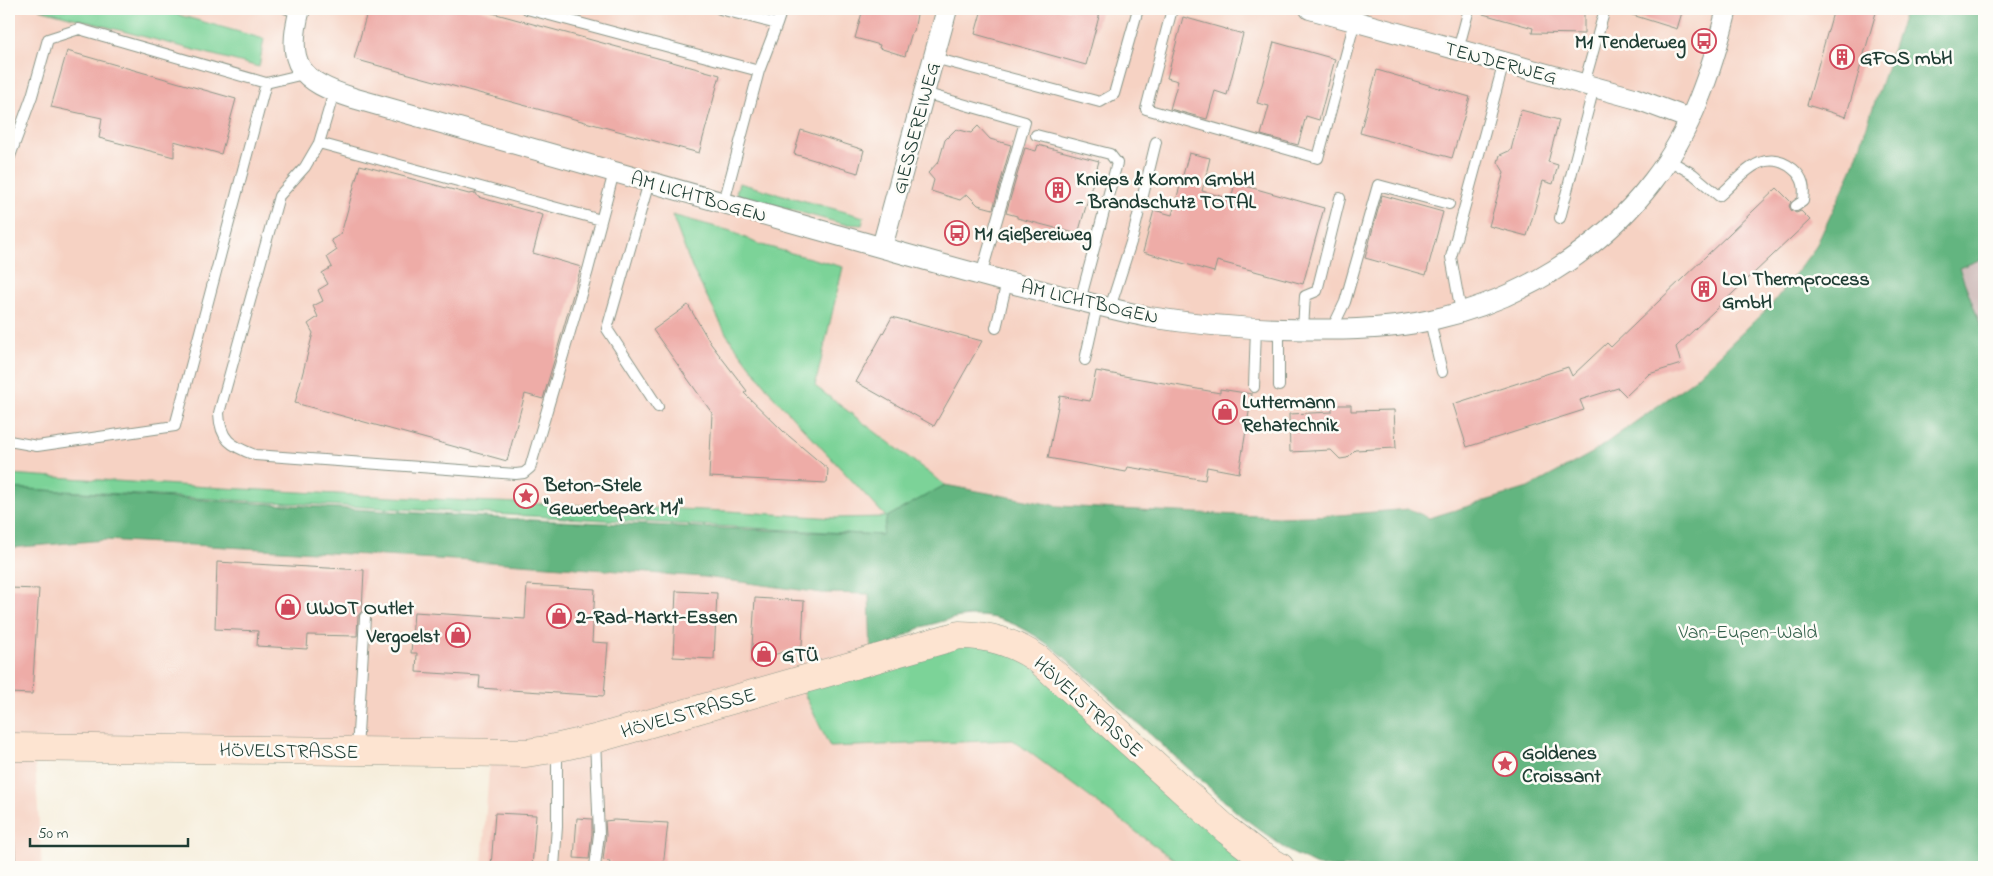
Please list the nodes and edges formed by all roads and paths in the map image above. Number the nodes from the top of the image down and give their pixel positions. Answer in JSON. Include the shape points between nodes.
{"nodes":[{"id":1,"x":527,"y":9,"type":"edge"},
{"id":2,"x":720,"y":9,"type":"edge"},
{"id":3,"x":782,"y":9,"type":"edge"},
{"id":4,"x":947,"y":9,"type":"edge"},
{"id":5,"x":1138,"y":9,"type":"edge"},
{"id":6,"x":1172,"y":9,"type":"edge"},
{"id":7,"x":1310,"y":9,"type":"edge"},
{"id":8,"x":1469,"y":9,"type":"edge"},
{"id":9,"x":1605,"y":9,"type":"edge"},
{"id":10,"x":1727,"y":9,"type":"edge"},
{"id":11,"x":295,"y":10,"type":"edge"},
{"id":12,"x":1355,"y":21,"type":"junction"},
{"id":13,"x":778,"y":24,"type":"junction"},
{"id":14,"x":1458,"y":50,"type":"junction"},
{"id":15,"x":934,"y":58,"type":"junction"},
{"id":16,"x":1504,"y":62,"type":"junction"},
{"id":17,"x":759,"y":71,"type":"junction"},
{"id":18,"x":266,"y":82,"type":"junction"},
{"id":19,"x":319,"y":84,"type":"junction"},
{"id":20,"x":1589,"y":86,"type":"junction"},
{"id":21,"x":924,"y":93,"type":"junction"},
{"id":22,"x":1690,"y":119,"type":"junction"},
{"id":23,"x":1036,"y":134,"type":"dead end"},
{"id":24,"x":1156,"y":142,"type":"dead end"},
{"id":25,"x":320,"y":143,"type":"junction"},
{"id":26,"x":1667,"y":159,"type":"junction"},
{"id":27,"x":9,"y":160,"type":"edge"},
{"id":28,"x":614,"y":172,"type":"junction"},
{"id":29,"x":649,"y":182,"type":"junction"},
{"id":30,"x":1340,"y":198,"type":"dead end"},
{"id":31,"x":724,"y":202,"type":"junction"},
{"id":32,"x":1449,"y":204,"type":"dead end"},
{"id":33,"x":1796,"y":206,"type":"dead end"},
{"id":34,"x":1560,"y":218,"type":"dead end"},
{"id":35,"x":601,"y":220,"type":"junction"},
{"id":36,"x":882,"y":247,"type":"junction"},
{"id":37,"x":981,"y":275,"type":"junction"},
{"id":38,"x":1007,"y":282,"type":"junction"},
{"id":39,"x":1096,"y":305,"type":"junction"},
{"id":40,"x":1461,"y":312,"type":"junction"},
{"id":41,"x":1430,"y":321,"type":"junction"},
{"id":42,"x":996,"y":328,"type":"dead end"},
{"id":43,"x":1256,"y":328,"type":"junction"},
{"id":44,"x":1279,"y":329,"type":"junction"},
{"id":45,"x":1303,"y":330,"type":"junction"},
{"id":46,"x":1332,"y":330,"type":"junction"},
{"id":47,"x":1085,"y":360,"type":"dead end"},
{"id":48,"x":1442,"y":372,"type":"dead end"},
{"id":49,"x":1279,"y":386,"type":"dead end"},
{"id":50,"x":1254,"y":387,"type":"dead end"},
{"id":51,"x":658,"y":407,"type":"dead end"},
{"id":52,"x":9,"y":440,"type":"edge"},
{"id":53,"x":365,"y":617,"type":"dead end"},
{"id":54,"x":595,"y":739,"type":"junction"},
{"id":55,"x":9,"y":746,"type":"edge"},
{"id":56,"x":557,"y":748,"type":"junction"},
{"id":57,"x":357,"y":751,"type":"junction"},
{"id":58,"x":9,"y":839,"type":"edge"},
{"id":59,"x":10,"y":867,"type":"edge"},
{"id":60,"x":554,"y":867,"type":"edge"},
{"id":61,"x":595,"y":867,"type":"edge"},
{"id":62,"x":1280,"y":867,"type":"edge"}],
"edges":[{"from":1,"to":17,"type":"lane"},
{"from":2,"to":13,"type":"lane"},
{"from":3,"to":13,"type":"lane"},
{"from":4,"to":15,"type":"street","name":"GIESSEREIWEG"},
{"from":5,"to":15,"type":"lane","via":[[1114,94],[1100,102]]},
{"from":6,"to":12,"type":"lane","via":[[1146,109],[1318,158]]},
{"from":7,"to":12,"type":"street","name":"TENDERWEG"},
{"from":8,"to":14,"type":"lane"},
{"from":9,"to":20,"type":"lane"},
{"from":10,"to":22,"type":"street","name":"AM LICHTBOGEN","via":[[1709,73]]},
{"from":11,"to":19,"type":"street","via":[[293,46],[298,64]]},
{"from":12,"to":14,"type":"street","name":"TENDERWEG"},
{"from":13,"to":17,"type":"lane"},
{"from":14,"to":16,"type":"street","name":"TENDERWEG"},
{"from":15,"to":21,"type":"street","name":"GIESSEREIWEG"},
{"from":16,"to":20,"type":"street","name":"TENDERWEG"},
{"from":16,"to":40,"type":"lane","via":[[1451,257]]},
{"from":17,"to":31,"type":"lane"},
{"from":18,"to":19,"type":"lane"},
{"from":18,"to":27,"type":"lane","via":[[79,30],[48,39]]},
{"from":18,"to":52,"type":"lane","via":[[175,426],[37,446]]},
{"from":19,"to":25,"type":"lane"},
{"from":19,"to":28,"type":"street","name":"AM LICHTBOGEN"},
{"from":20,"to":22,"type":"street","name":"TENDERWEG","via":[[1634,98]]},
{"from":20,"to":34,"type":"lane"},
{"from":21,"to":36,"type":"street","name":"GIESSEREIWEG"},
{"from":21,"to":37,"type":"lane","via":[[1025,122]]},
{"from":22,"to":26,"type":"street","name":"AM LICHTBOGEN"},
{"from":23,"to":39,"type":"lane","via":[[1110,154],[1117,163]]},
{"from":24,"to":39,"type":"lane","via":[[1132,236]]},
{"from":25,"to":35,"type":"lane"},
{"from":25,"to":35,"type":"lane","via":[[305,167],[279,196],[219,413],[224,436],[240,449],[255,455],[524,473],[530,468]]},
{"from":26,"to":33,"type":"lane","via":[[1693,174],[1719,196],[1763,160],[1785,163],[1801,178],[1803,200]]},
{"from":26,"to":40,"type":"street","name":"AM LICHTBOGEN","via":[[1628,210],[1575,258],[1486,305]]},
{"from":28,"to":29,"type":"street","name":"AM LICHTBOGEN"},
{"from":28,"to":35,"type":"lane"},
{"from":29,"to":31,"type":"street","name":"AM LICHTBOGEN"},
{"from":29,"to":51,"type":"lane","via":[[607,329]]},
{"from":30,"to":45,"type":"lane","via":[[1317,291],[1305,296]]},
{"from":31,"to":36,"type":"street","name":"AM LICHTBOGEN"},
{"from":32,"to":46,"type":"lane","via":[[1378,185],[1345,302]]},
{"from":36,"to":37,"type":"street","name":"AM LICHTBOGEN"},
{"from":37,"to":38,"type":"street","name":"AM LICHTBOGEN"},
{"from":38,"to":39,"type":"street","name":"AM LICHTBOGEN"},
{"from":38,"to":42,"type":"lane"},
{"from":39,"to":43,"type":"street","name":"AM LICHTBOGEN","via":[[1149,317]]},
{"from":39,"to":47,"type":"lane"},
{"from":40,"to":41,"type":"street","name":"AM LICHTBOGEN"},
{"from":41,"to":46,"type":"street","name":"AM LICHTBOGEN"},
{"from":41,"to":48,"type":"lane"},
{"from":43,"to":44,"type":"street","name":"AM LICHTBOGEN"},
{"from":43,"to":50,"type":"lane"},
{"from":44,"to":45,"type":"street","name":"AM LICHTBOGEN"},
{"from":44,"to":49,"type":"lane"},
{"from":45,"to":46,"type":"street","name":"AM LICHTBOGEN"},
{"from":53,"to":57,"type":"lane"},
{"from":54,"to":56,"type":"main road","name":"HÖVELSTRASSE"},
{"from":54,"to":61,"type":"lane","via":[[599,834]]},
{"from":54,"to":62,"type":"main road","name":"HÖVELSTRASSE","via":[[959,635],[988,637],[1011,643],[1038,659],[1228,831]]},
{"from":55,"to":57,"type":"main road","name":"HÖVELSTRASSE"},
{"from":56,"to":57,"type":"main road","name":"HÖVELSTRASSE","via":[[518,753]]},
{"from":56,"to":60,"type":"lane"},
{"from":58,"to":59,"type":"lane"}]}
